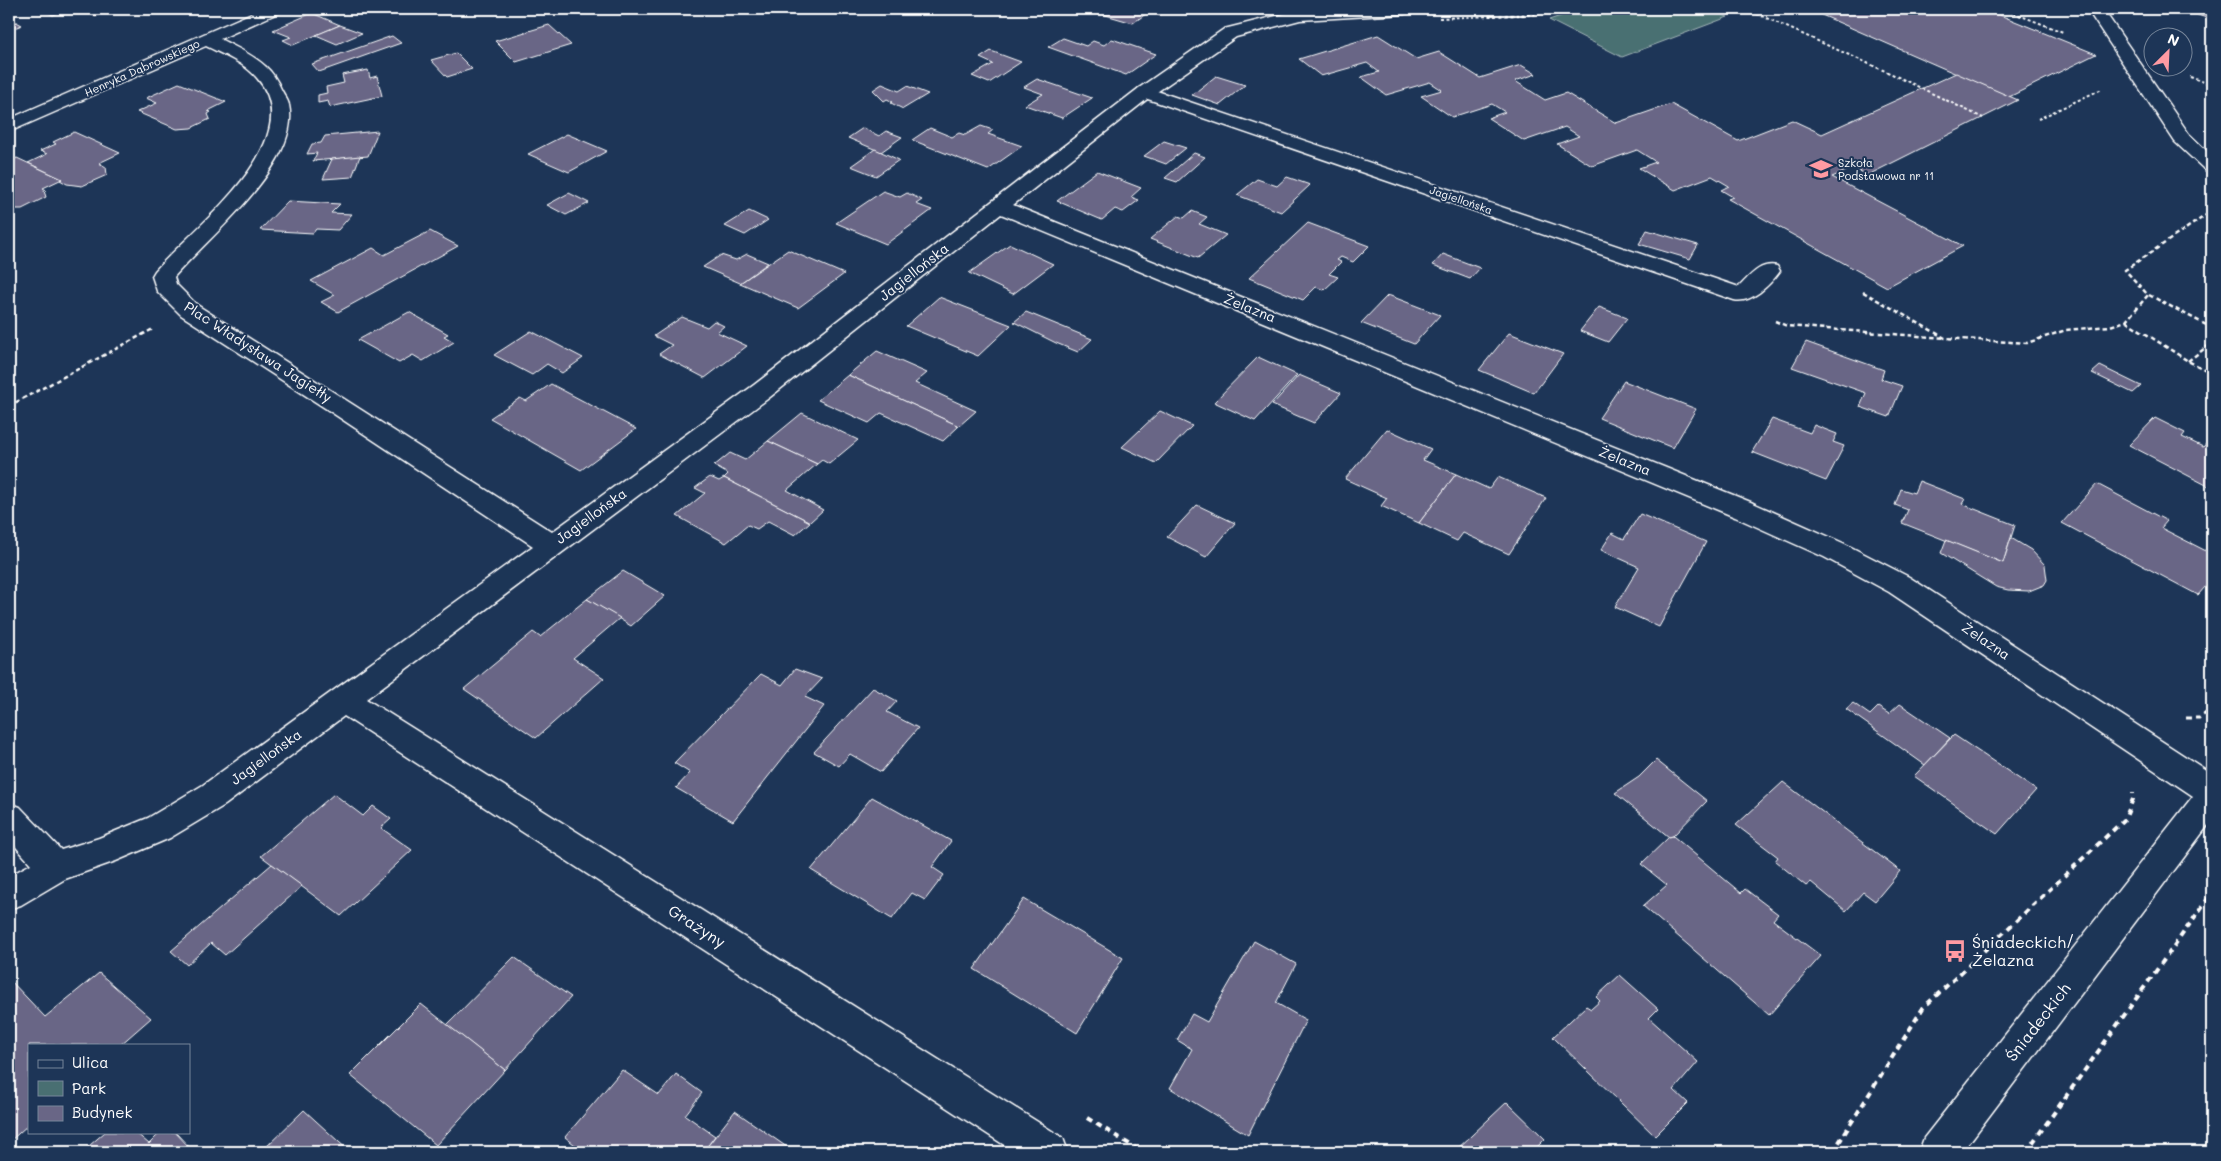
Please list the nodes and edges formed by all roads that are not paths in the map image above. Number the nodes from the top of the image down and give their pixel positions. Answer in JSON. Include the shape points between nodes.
{"nodes":[{"id":1,"x":274,"y":9,"type":"edge"},
{"id":2,"x":1404,"y":9,"type":"edge"},
{"id":3,"x":2095,"y":9,"type":"edge"},
{"id":4,"x":206,"y":40,"type":"junction"},
{"id":5,"x":1145,"y":92,"type":"junction"},
{"id":6,"x":9,"y":126,"type":"edge"},
{"id":7,"x":2212,"y":166,"type":"edge"},
{"id":8,"x":998,"y":206,"type":"junction"},
{"id":9,"x":1769,"y":271,"type":"dead end"},
{"id":10,"x":552,"y":545,"type":"junction"},
{"id":11,"x":344,"y":700,"type":"junction"},
{"id":12,"x":2212,"y":791,"type":"edge"},
{"id":13,"x":2212,"y":796,"type":"edge"},
{"id":14,"x":9,"y":817,"type":"edge"},
{"id":15,"x":55,"y":867,"type":"junction"},
{"id":16,"x":9,"y":894,"type":"edge"},
{"id":17,"x":1049,"y":1152,"type":"edge"},
{"id":18,"x":1938,"y":1152,"type":"edge"}],
"edges":[{"from":1,"to":4,"type":"street","name":"Henryka Dąbrowskiego"},
{"from":2,"to":5,"type":"street","name":"Jagiellońska","via":[[1300,15],[1230,33]]},
{"from":3,"to":7,"type":"street","via":[[2182,138]]},
{"from":4,"to":6,"type":"street","name":"Henryka Dąbrowskiego"},
{"from":4,"to":10,"type":"street","name":"Plac Władysława Jagiełły","via":[[250,63],[266,77],[277,95],[279,129],[261,170],[171,265],[163,276],[165,286],[188,310]]},
{"from":5,"to":8,"type":"street","name":"Jagiellońska"},
{"from":5,"to":9,"type":"street","name":"Jagiellońska","via":[[1742,295]]},
{"from":8,"to":10,"type":"street","name":"Jagiellońska","via":[[762,391]]},
{"from":8,"to":12,"type":"street","name":"Żelazna","via":[[1831,548],[1920,596]]},
{"from":10,"to":11,"type":"street","name":"Jagiellońska"},
{"from":11,"to":15,"type":"street","name":"Jagiellońska","via":[[214,795],[159,828]]},
{"from":11,"to":17,"type":"street","name":"Grażyny"},
{"from":13,"to":18,"type":"street","name":"Śniadeckich"},
{"from":14,"to":15,"type":"street"},
{"from":15,"to":16,"type":"street","name":"Jagiellońska"}]}
